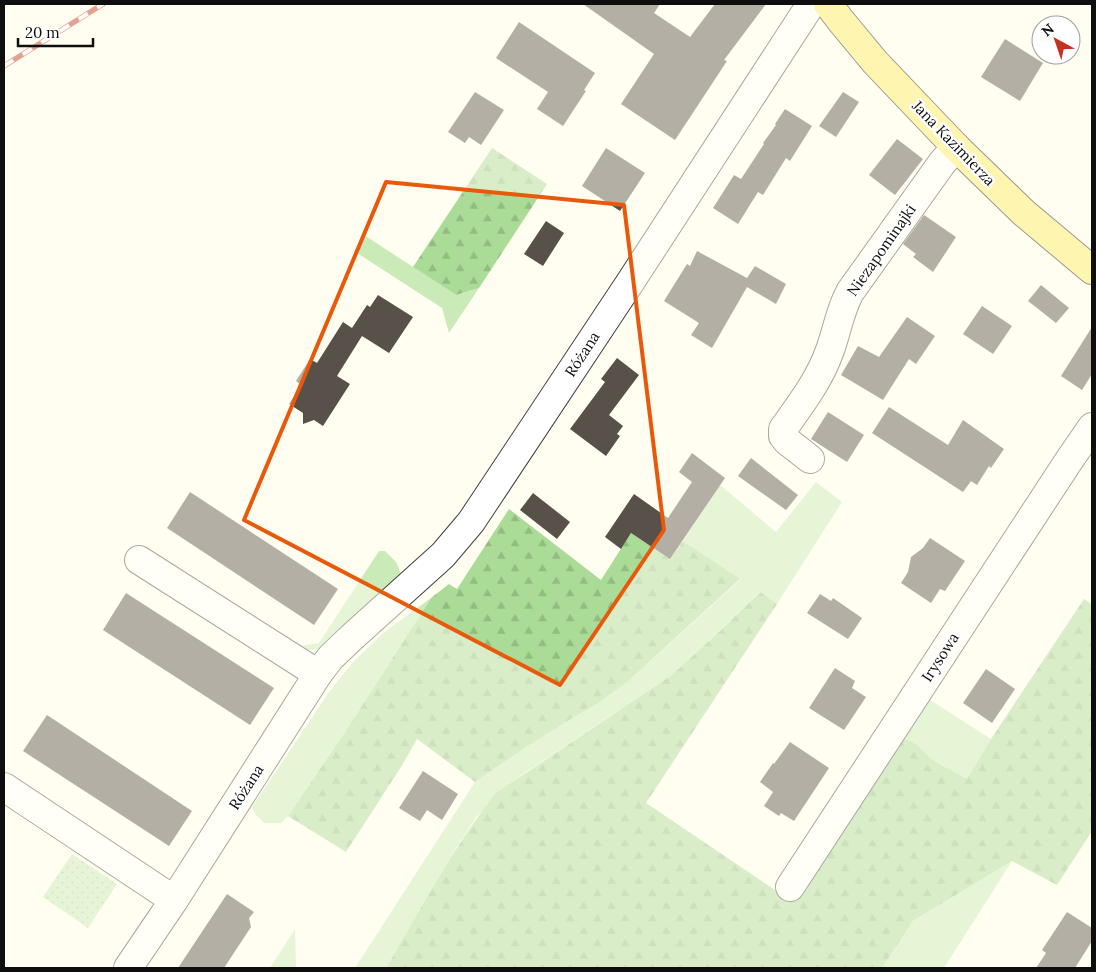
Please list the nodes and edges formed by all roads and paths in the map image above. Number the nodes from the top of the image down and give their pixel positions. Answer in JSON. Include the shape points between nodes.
{"nodes":[{"id":1,"x":810,"y":4,"type":"edge"},
{"id":2,"x":828,"y":4,"type":"edge"},
{"id":3,"x":956,"y":146,"type":"junction"},
{"id":4,"x":1092,"y":270,"type":"edge"},
{"id":5,"x":1092,"y":428,"type":"edge"},
{"id":6,"x":810,"y":459,"type":"dead end"},
{"id":7,"x":139,"y":560,"type":"dead end"},
{"id":8,"x":318,"y":674,"type":"junction"},
{"id":9,"x":4,"y":787,"type":"edge"},
{"id":10,"x":790,"y":886,"type":"dead end"},
{"id":11,"x":174,"y":900,"type":"junction"},
{"id":12,"x":128,"y":968,"type":"edge"}],
"edges":[{"from":1,"to":8,"type":"street","name":"Różana","via":[[471,522],[444,555],[351,638]]},
{"from":2,"to":3,"type":"main road","name":"Jana Kazimierza","via":[[875,62]]},
{"from":3,"to":4,"type":"main road","name":"Jana Kazimierza","via":[[1024,213]]},
{"from":3,"to":6,"type":"street","name":"Niezapominajki","via":[[850,292],[822,368],[783,429],[787,441]]},
{"from":5,"to":10,"type":"street","name":"Irysowa"},
{"from":7,"to":8,"type":"street"},
{"from":8,"to":11,"type":"street","name":"Różana"},
{"from":9,"to":11,"type":"street"},
{"from":11,"to":12,"type":"street","name":"Różana"}]}
